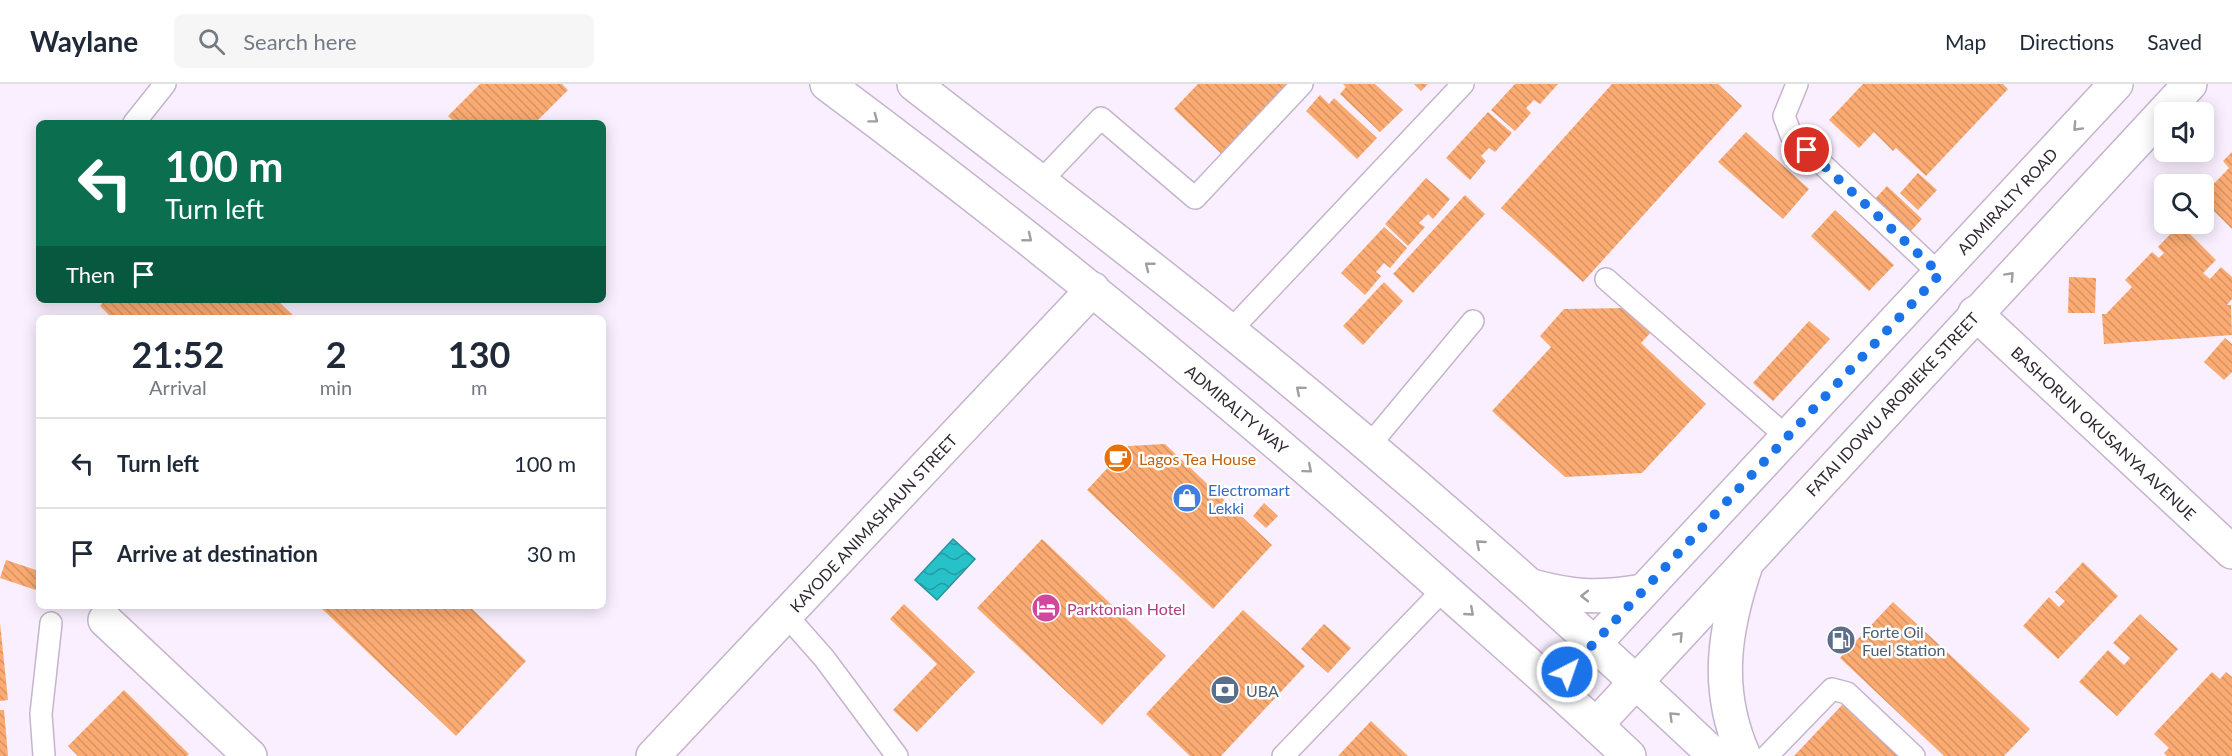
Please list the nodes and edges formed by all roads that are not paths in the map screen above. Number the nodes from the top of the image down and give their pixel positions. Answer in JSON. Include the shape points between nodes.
{"nodes":[{"id":1,"x":165,"y":84,"type":"edge"},
{"id":2,"x":827,"y":84,"type":"edge"},
{"id":3,"x":914,"y":84,"type":"edge"},
{"id":4,"x":1302,"y":84,"type":"edge"},
{"id":5,"x":1463,"y":84,"type":"edge"},
{"id":6,"x":1797,"y":84,"type":"edge"},
{"id":7,"x":2116,"y":84,"type":"edge"},
{"id":8,"x":2190,"y":84,"type":"edge"},
{"id":9,"x":136,"y":120,"type":"edge"},
{"id":10,"x":1039,"y":183,"type":"junction"},
{"id":11,"x":1940,"y":274,"type":"junction"},
{"id":12,"x":1606,"y":279,"type":"dead end"},
{"id":13,"x":1093,"y":289,"type":"junction"},
{"id":14,"x":1975,"y":314,"type":"junction"},
{"id":15,"x":1473,"y":321,"type":"dead end"},
{"id":16,"x":1230,"y":331,"type":"junction"},
{"id":17,"x":1786,"y":437,"type":"junction"},
{"id":18,"x":1368,"y":447,"type":"junction"},
{"id":19,"x":2232,"y":552,"type":"edge"},
{"id":20,"x":1747,"y":562,"type":"junction"},
{"id":21,"x":1527,"y":585,"type":"junction"},
{"id":22,"x":1444,"y":589,"type":"junction"},
{"id":23,"x":1643,"y":591,"type":"junction"},
{"id":24,"x":786,"y":615,"type":"junction"},
{"id":25,"x":105,"y":620,"type":"dead end"},
{"id":26,"x":51,"y":622,"type":"dead end"},
{"id":27,"x":1593,"y":642,"type":"junction"},
{"id":28,"x":1637,"y":681,"type":"junction"},
{"id":29,"x":1554,"y":687,"type":"junction"},
{"id":30,"x":1596,"y":725,"type":"junction"},
{"id":31,"x":44,"y":756,"type":"edge"},
{"id":32,"x":250,"y":756,"type":"edge"},
{"id":33,"x":653,"y":756,"type":"edge"},
{"id":34,"x":897,"y":756,"type":"edge"},
{"id":35,"x":1283,"y":756,"type":"edge"},
{"id":36,"x":1629,"y":756,"type":"edge"},
{"id":37,"x":1715,"y":756,"type":"edge"},
{"id":38,"x":1744,"y":756,"type":"edge"},
{"id":39,"x":1767,"y":756,"type":"edge"},
{"id":40,"x":1914,"y":756,"type":"edge"}],
"edges":[{"from":1,"to":9,"type":"lane"},
{"from":2,"to":13,"type":"street","name":"ADMIRALTY WAY","one_way":true},
{"from":3,"to":10,"type":"street"},
{"from":4,"to":10,"type":"lane","via":[[1195,198],[1101,118]]},
{"from":5,"to":16,"type":"lane"},
{"from":6,"to":11,"type":"lane","via":[[1784,116],[1791,135]]},
{"from":7,"to":11,"type":"street","name":"ADMIRALTY ROAD","one_way":true},
{"from":14,"to":8,"type":"street","name":"FATAI IDOWU AROBIEKE STREET","one_way":true},
{"from":16,"to":10,"type":"street","one_way":true},
{"from":11,"to":17,"type":"street","name":"ADMIRALTY ROAD"},
{"from":12,"to":17,"type":"lane"},
{"from":13,"to":22,"type":"street","name":"ADMIRALTY WAY","one_way":true,"via":[[1364,516]]},
{"from":13,"to":24,"type":"street","name":"KAYODE ANIMASHAUN STREET"},
{"from":14,"to":19,"type":"street","name":"BASHORUN OKUSANYA AVENUE"},
{"from":14,"to":20,"type":"street","name":"FATAI IDOWU AROBIEKE STREET"},
{"from":15,"to":18,"type":"lane"},
{"from":18,"to":16,"type":"street","one_way":true},
{"from":17,"to":23,"type":"street","name":"ADMIRALTY ROAD"},
{"from":21,"to":18,"type":"street","one_way":true},
{"from":28,"to":20,"type":"street","name":"FATAI IDOWU AROBIEKE STREET","one_way":true},
{"from":20,"to":38,"type":"street","via":[[1733,603],[1724,663],[1727,699]]},
{"from":23,"to":21,"type":"street","one_way":true,"via":[[1577,597]]},
{"from":21,"to":27,"type":"street"},
{"from":22,"to":29,"type":"street","name":"ADMIRALTY WAY","one_way":true},
{"from":22,"to":35,"type":"lane"},
{"from":23,"to":27,"type":"street","name":"ADMIRALTY ROAD"},
{"from":24,"to":33,"type":"street","name":"KAYODE ANIMASHAUN STREET"},
{"from":24,"to":34,"type":"lane","via":[[824,658]]},
{"from":25,"to":32,"type":"street"},
{"from":26,"to":31,"type":"lane","via":[[41,714]]},
{"from":27,"to":28,"type":"street"},
{"from":27,"to":29,"type":"street","name":"ADMIRALTY ROAD"},
{"from":28,"to":30,"type":"street","name":"FATAI IDOWU AROBIEKE STREET"},
{"from":37,"to":28,"type":"street","one_way":true},
{"from":29,"to":30,"type":"street","name":"ADMIRALTY WAY"},
{"from":30,"to":36,"type":"street","name":"ADMIRALTY WAY"},
{"from":39,"to":40,"type":"lane","via":[[1832,689],[1838,689]]}]}
